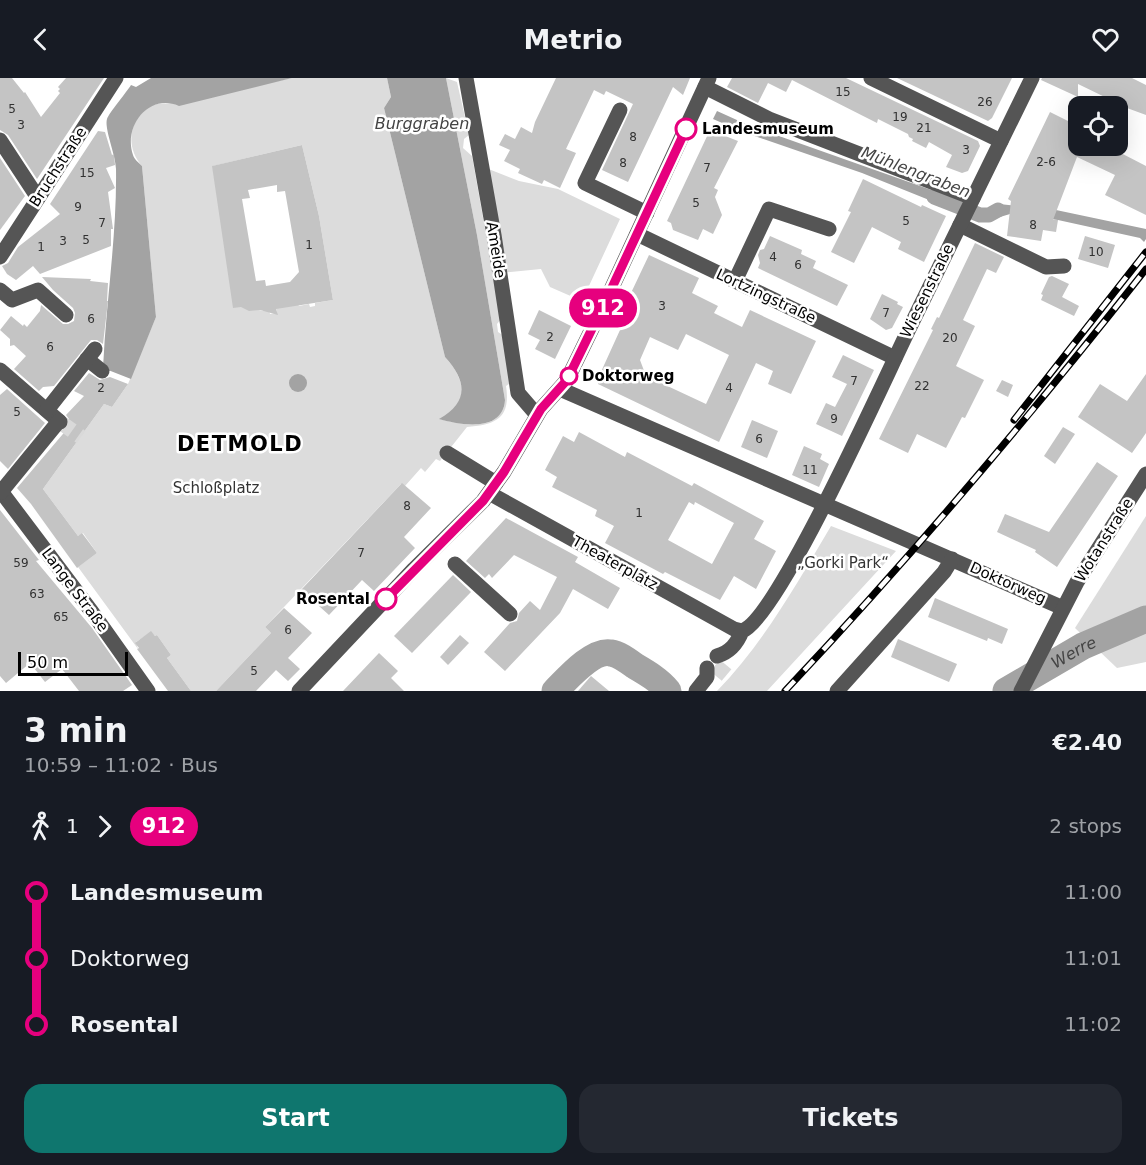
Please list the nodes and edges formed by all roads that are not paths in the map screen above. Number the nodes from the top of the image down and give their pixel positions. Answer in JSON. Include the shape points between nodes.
{"nodes":[{"id":1,"x":116,"y":78,"type":"edge"},
{"id":2,"x":466,"y":78,"type":"edge"},
{"id":3,"x":871,"y":78,"type":"edge"},
{"id":4,"x":1032,"y":78,"type":"edge"},
{"id":5,"x":707,"y":82,"type":"edge"},
{"id":6,"x":620,"y":110,"type":"dead end"},
{"id":7,"x":0,"y":140,"type":"edge"},
{"id":8,"x":1001,"y":141,"type":"junction"},
{"id":9,"x":38,"y":198,"type":"junction"},
{"id":10,"x":966,"y":211,"type":"junction"},
{"id":11,"x":647,"y":213,"type":"junction"},
{"id":12,"x":829,"y":229,"type":"dead end"},
{"id":13,"x":637,"y":234,"type":"junction"},
{"id":14,"x":0,"y":257,"type":"edge"},
{"id":15,"x":1064,"y":266,"type":"dead end"},
{"id":16,"x":735,"y":281,"type":"junction"},
{"id":17,"x":0,"y":290,"type":"edge"},
{"id":18,"x":66,"y":315,"type":"dead end"},
{"id":19,"x":895,"y":358,"type":"junction"},
{"id":20,"x":0,"y":370,"type":"edge"},
{"id":21,"x":102,"y":371,"type":"dead end"},
{"id":22,"x":560,"y":389,"type":"junction"},
{"id":23,"x":47,"y":410,"type":"junction"},
{"id":24,"x":537,"y":415,"type":"junction"},
{"id":25,"x":447,"y":453,"type":"dead end"},
{"id":26,"x":1146,"y":474,"type":"edge"},
{"id":27,"x":493,"y":488,"type":"junction"},
{"id":28,"x":2,"y":499,"type":"edge"},
{"id":29,"x":825,"y":504,"type":"junction"},
{"id":30,"x":952,"y":559,"type":"junction"},
{"id":31,"x":455,"y":564,"type":"dead end"},
{"id":32,"x":1064,"y":608,"type":"junction"},
{"id":33,"x":510,"y":614,"type":"dead end"},
{"id":34,"x":742,"y":631,"type":"junction"},
{"id":35,"x":723,"y":658,"type":"tunnel mouth"},
{"id":36,"x":710,"y":673,"type":"tunnel mouth"},
{"id":37,"x":138,"y":689,"type":"edge"},
{"id":38,"x":299,"y":691,"type":"edge"},
{"id":39,"x":696,"y":691,"type":"edge"},
{"id":40,"x":837,"y":691,"type":"edge"},
{"id":41,"x":1021,"y":691,"type":"edge"}],
"edges":[{"from":1,"to":9,"type":"street","name":"Bruchstraße"},
{"from":2,"to":24,"type":"street","name":"Ameide","via":[[518,393]]},
{"from":3,"to":8,"type":"street"},
{"from":4,"to":8,"type":"street","name":"Wiesenstraße"},
{"from":5,"to":10,"type":"street","via":[[770,119]]},
{"from":5,"to":11,"type":"street"},
{"from":6,"to":11,"type":"street","via":[[585,183]]},
{"from":7,"to":9,"type":"street"},
{"from":8,"to":10,"type":"street","name":"Wiesenstraße"},
{"from":9,"to":14,"type":"street","name":"Bruchstraße"},
{"from":10,"to":15,"type":"street","via":[[1046,267]]},
{"from":10,"to":19,"type":"street","name":"Wiesenstraße"},
{"from":11,"to":13,"type":"street"},
{"from":12,"to":16,"type":"street","via":[[769,209]]},
{"from":13,"to":16,"type":"street","name":"Lortzingstraße"},
{"from":13,"to":22,"type":"street"},
{"from":16,"to":19,"type":"street","name":"Lortzingstraße"},
{"from":17,"to":18,"type":"street","via":[[12,300],[38,291]]},
{"from":19,"to":29,"type":"street","name":"Wiesenstraße"},
{"from":20,"to":23,"type":"street"},
{"from":21,"to":23,"type":"street","via":[[91,354]]},
{"from":22,"to":24,"type":"street"},
{"from":22,"to":29,"type":"street","name":"Doktorweg"},
{"from":23,"to":28,"type":"street","via":[[60,422]]},
{"from":24,"to":27,"type":"street"},
{"from":25,"to":27,"type":"street","name":"Theaterplatz"},
{"from":26,"to":32,"type":"street","name":"Wotanstraße"},
{"from":27,"to":34,"type":"street","name":"Theaterplatz"},
{"from":27,"to":38,"type":"street"},
{"from":28,"to":37,"type":"street","name":"Lange Straße","via":[[92,612]]},
{"from":29,"to":30,"type":"street","name":"Doktorweg"},
{"from":29,"to":34,"type":"street","name":"Wiesenstraße","via":[[767,605]]},
{"from":30,"to":32,"type":"street","name":"Doktorweg"},
{"from":30,"to":40,"type":"street","name":"Doktorweg"},
{"from":31,"to":33,"type":"street"},
{"from":32,"to":41,"type":"street","name":"Wotanstraße"},
{"from":34,"to":35,"type":"street","name":"Wiesenstraße"},
{"from":36,"to":39,"type":"street"}]}
